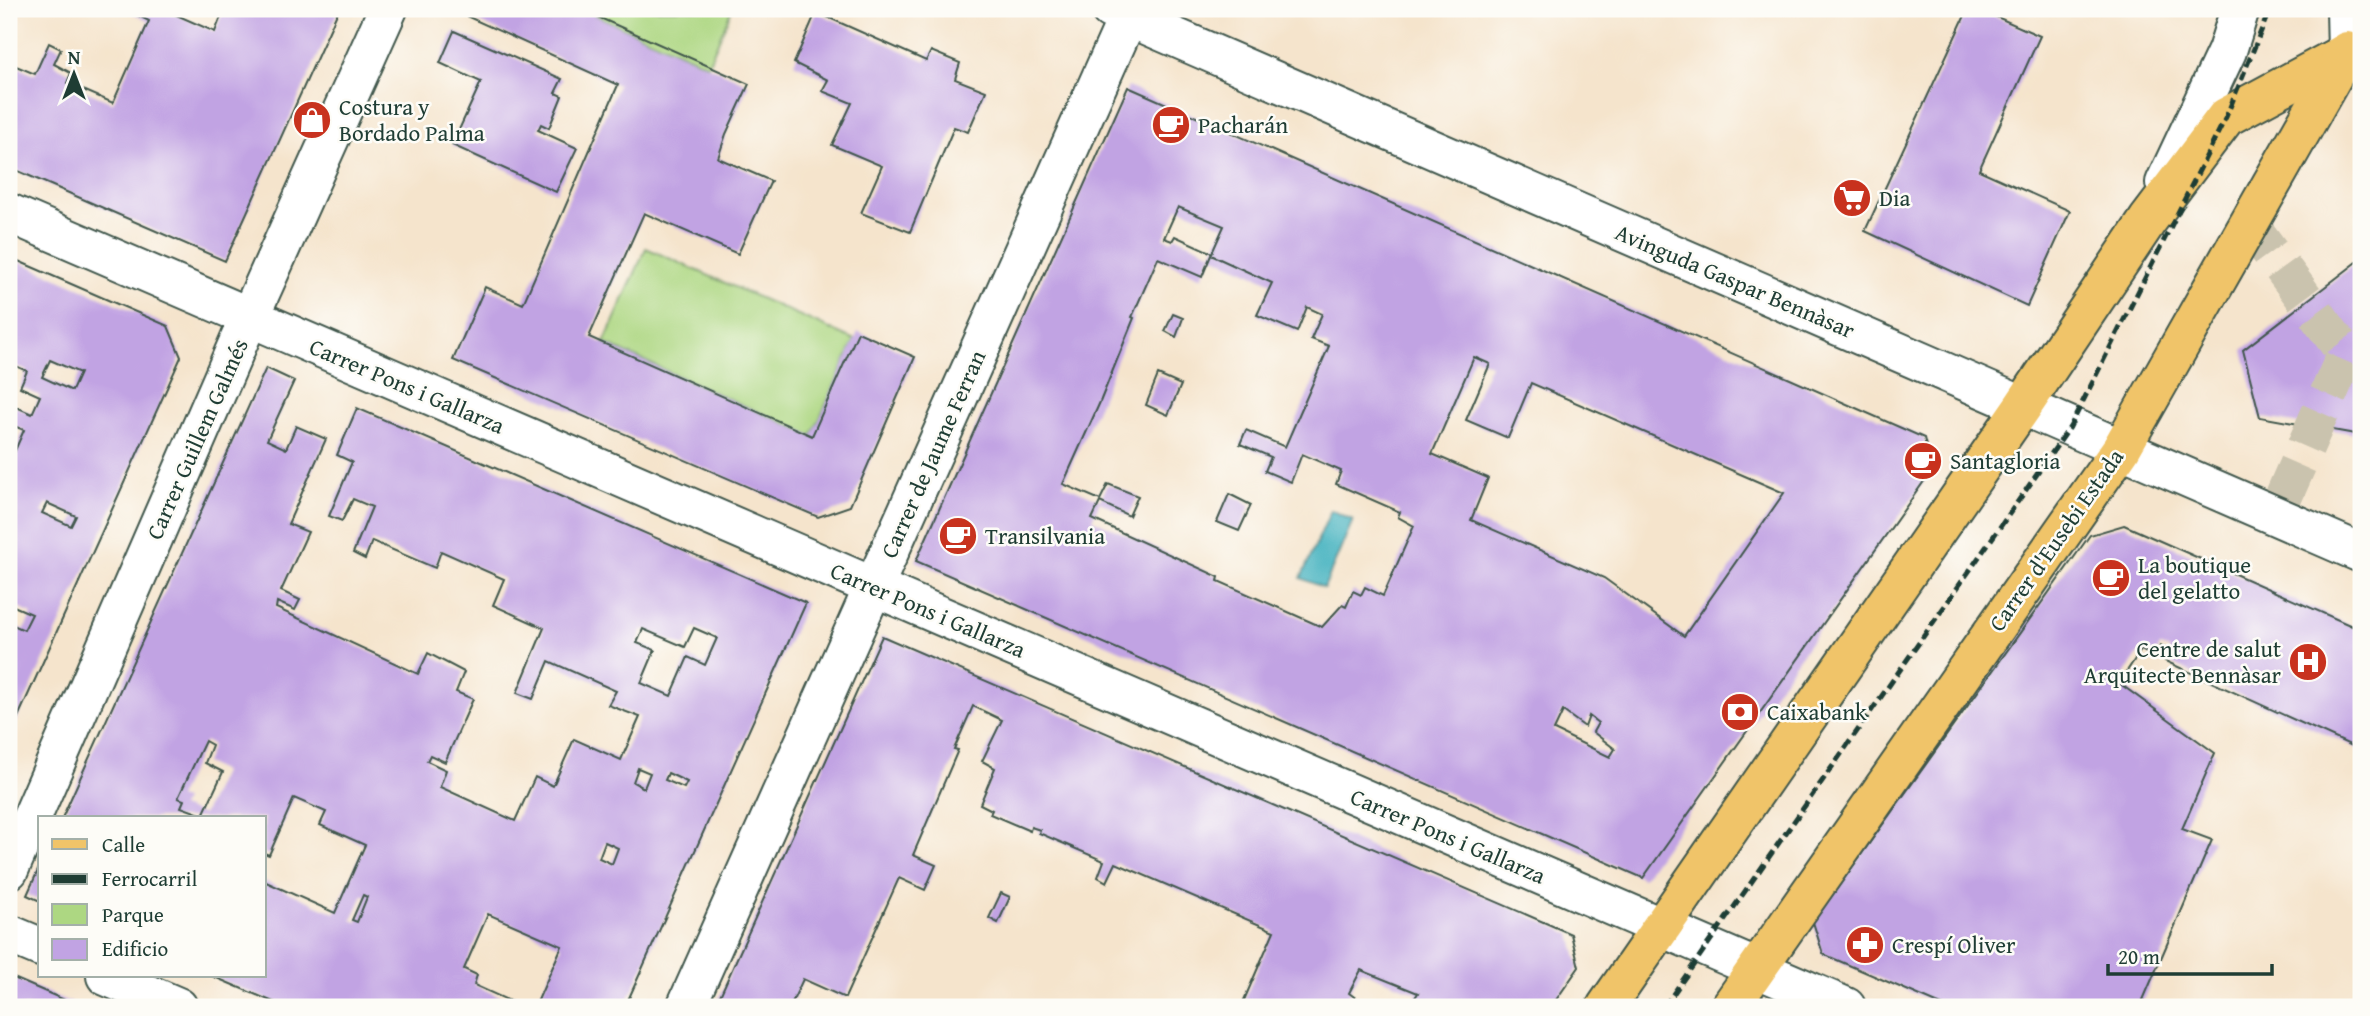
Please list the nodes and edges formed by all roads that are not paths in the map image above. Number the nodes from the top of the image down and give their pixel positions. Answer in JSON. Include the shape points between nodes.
{"nodes":[{"id":1,"x":388,"y":9,"type":"edge"},
{"id":2,"x":2240,"y":9,"type":"edge"},
{"id":3,"x":2346,"y":9,"type":"edge"},
{"id":4,"x":1139,"y":16,"type":"edge"},
{"id":5,"x":2354,"y":41,"type":"edge"},
{"id":6,"x":9,"y":213,"type":"edge"},
{"id":7,"x":2148,"y":220,"type":"junction"},
{"id":8,"x":249,"y":317,"type":"junction"},
{"id":9,"x":2023,"y":405,"type":"junction"},
{"id":10,"x":2121,"y":449,"type":"junction"},
{"id":11,"x":2361,"y":553,"type":"edge"},
{"id":12,"x":874,"y":587,"type":"junction"},
{"id":13,"x":9,"y":870,"type":"edge"},
{"id":14,"x":1662,"y":928,"type":"junction"},
{"id":15,"x":9,"y":934,"type":"edge"},
{"id":16,"x":38,"y":946,"type":"edge"},
{"id":17,"x":1757,"y":969,"type":"junction"},
{"id":18,"x":111,"y":978,"type":"edge"},
{"id":19,"x":178,"y":1007,"type":"edge"},
{"id":20,"x":686,"y":1007,"type":"edge"},
{"id":21,"x":1606,"y":1007,"type":"edge"},
{"id":22,"x":1731,"y":1007,"type":"edge"},
{"id":23,"x":1846,"y":1007,"type":"edge"}],
"edges":[{"from":1,"to":8,"type":"street","name":"Carrer Guillem Galmés"},
{"from":2,"to":7,"type":"street","via":[[2227,51]]},
{"from":3,"to":5,"type":"street"},
{"from":4,"to":9,"type":"street","name":"Avinguda Gaspar Bennàsar"},
{"from":4,"to":12,"type":"street","name":"Carrer de Jaume Ferran"},
{"from":5,"to":7,"type":"main road","via":[[2226,117]]},
{"from":5,"to":10,"type":"main road","name":"Carrer d'Eusebi Estada"},
{"from":6,"to":8,"type":"street","name":"Carrer Pons i Gallarza"},
{"from":7,"to":9,"type":"main road"},
{"from":8,"to":12,"type":"street","name":"Carrer Pons i Gallarza"},
{"from":8,"to":13,"type":"street","name":"Carrer Guillem Galmés"},
{"from":9,"to":10,"type":"street","name":"Avinguda Gaspar Bennàsar"},
{"from":9,"to":14,"type":"main road"},
{"from":10,"to":11,"type":"street","name":"Avinguda Gaspar Bennàsar"},
{"from":10,"to":17,"type":"main road","name":"Carrer d'Eusebi Estada"},
{"from":12,"to":14,"type":"street","name":"Carrer Pons i Gallarza"},
{"from":12,"to":20,"type":"street","name":"Carrer de Jaume Ferran"},
{"from":14,"to":17,"type":"street","name":"Carrer Pons i Gallarza"},
{"from":14,"to":21,"type":"main road"},
{"from":15,"to":16,"type":"street"},
{"from":17,"to":22,"type":"main road","name":"Carrer d'Eusebi Estada"},
{"from":17,"to":23,"type":"street","name":"Carrer Pons i Gallarza"},
{"from":18,"to":19,"type":"street"}]}
